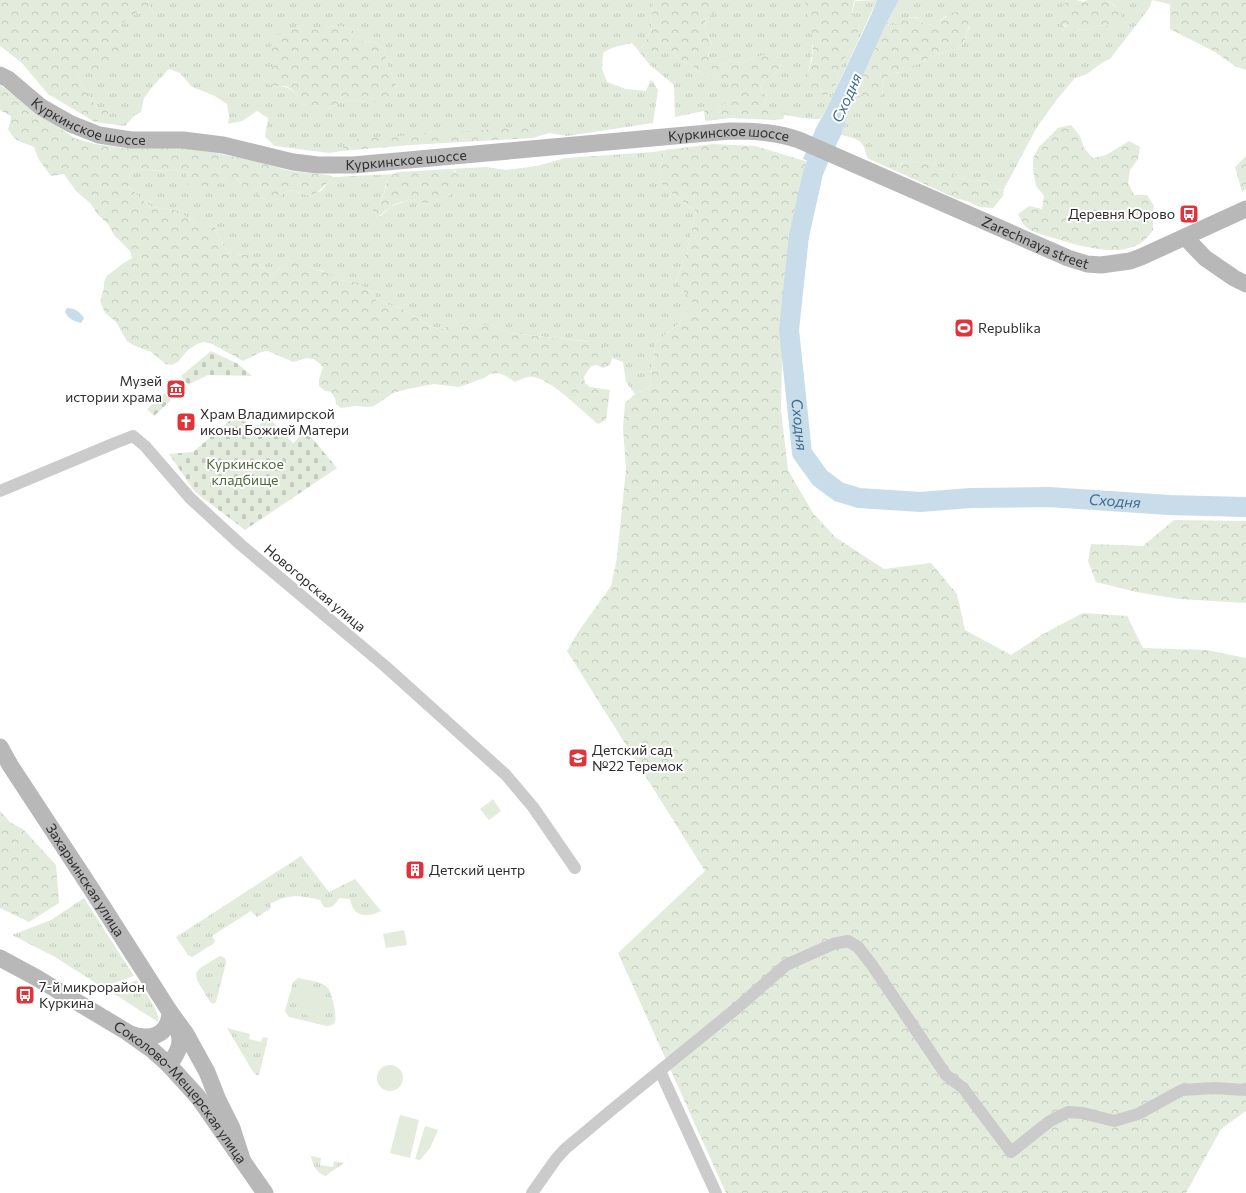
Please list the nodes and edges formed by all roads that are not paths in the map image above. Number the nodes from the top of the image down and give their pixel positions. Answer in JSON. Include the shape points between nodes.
{"nodes":[{"id":1,"x":0,"y":75,"type":"edge"},
{"id":2,"x":828,"y":153,"type":"joint"},
{"id":3,"x":1246,"y":209,"type":"edge"},
{"id":4,"x":1185,"y":238,"type":"junction"},
{"id":5,"x":1246,"y":284,"type":"edge"},
{"id":6,"x":0,"y":491,"type":"edge"},
{"id":7,"x":0,"y":747,"type":"edge"},
{"id":8,"x":575,"y":868,"type":"dead end"},
{"id":9,"x":0,"y":958,"type":"edge"},
{"id":10,"x":170,"y":1012,"type":"junction"},
{"id":11,"x":127,"y":1032,"type":"junction"},
{"id":12,"x":170,"y":1065,"type":"junction"},
{"id":13,"x":660,"y":1071,"type":"junction"},
{"id":14,"x":1246,"y":1090,"type":"edge"},
{"id":15,"x":242,"y":1159,"type":"junction"},
{"id":16,"x":265,"y":1193,"type":"edge"},
{"id":17,"x":532,"y":1193,"type":"edge"},
{"id":18,"x":716,"y":1193,"type":"edge"}],
"edges":[{"from":1,"to":2,"type":"main road","name":"Куркинское шоссе","via":[[42,107],[71,124],[99,134],[131,140],[183,140],[223,145],[293,162],[318,165],[354,165],[730,131],[778,134]]},
{"from":2,"to":4,"type":"main road","name":"Zarechnaya street","via":[[1087,264],[1130,261]]},
{"from":3,"to":4,"type":"main road","name":"Zarechnaya street"},
{"from":4,"to":5,"type":"main road","via":[[1204,258]]},
{"from":6,"to":8,"type":"street","name":"Новогорская улица","via":[[133,436],[145,446],[190,498],[241,545],[384,666],[506,775],[533,807]]},
{"from":7,"to":10,"type":"main road","name":"Захарьинская улица"},
{"from":9,"to":11,"type":"main road","name":"Соколово-Мещерская улица"},
{"from":10,"to":11,"type":"main road","via":[[166,1028],[157,1035],[148,1038]]},
{"from":10,"to":12,"type":"main road","name":"Захарьинская улица","via":[[179,1032],[180,1044]]},
{"from":10,"to":15,"type":"main road","name":"Захарьинская улица","via":[[186,1034],[207,1072],[232,1128]]},
{"from":11,"to":12,"type":"main road","name":"Соколово-Мещерская улица"},
{"from":12,"to":15,"type":"main road","name":"Соколово-Мещерская улица","via":[[198,1097]]},
{"from":13,"to":14,"type":"street","via":[[786,965],[833,944],[848,941],[858,947],[872,965],[946,1075],[963,1088],[1011,1152],[1050,1121],[1068,1112],[1114,1121],[1138,1114],[1182,1090]]},
{"from":13,"to":17,"type":"street","via":[[565,1149]]},
{"from":13,"to":18,"type":"street"},
{"from":15,"to":16,"type":"main road","name":"Соколово-Мещерская улица"}]}
